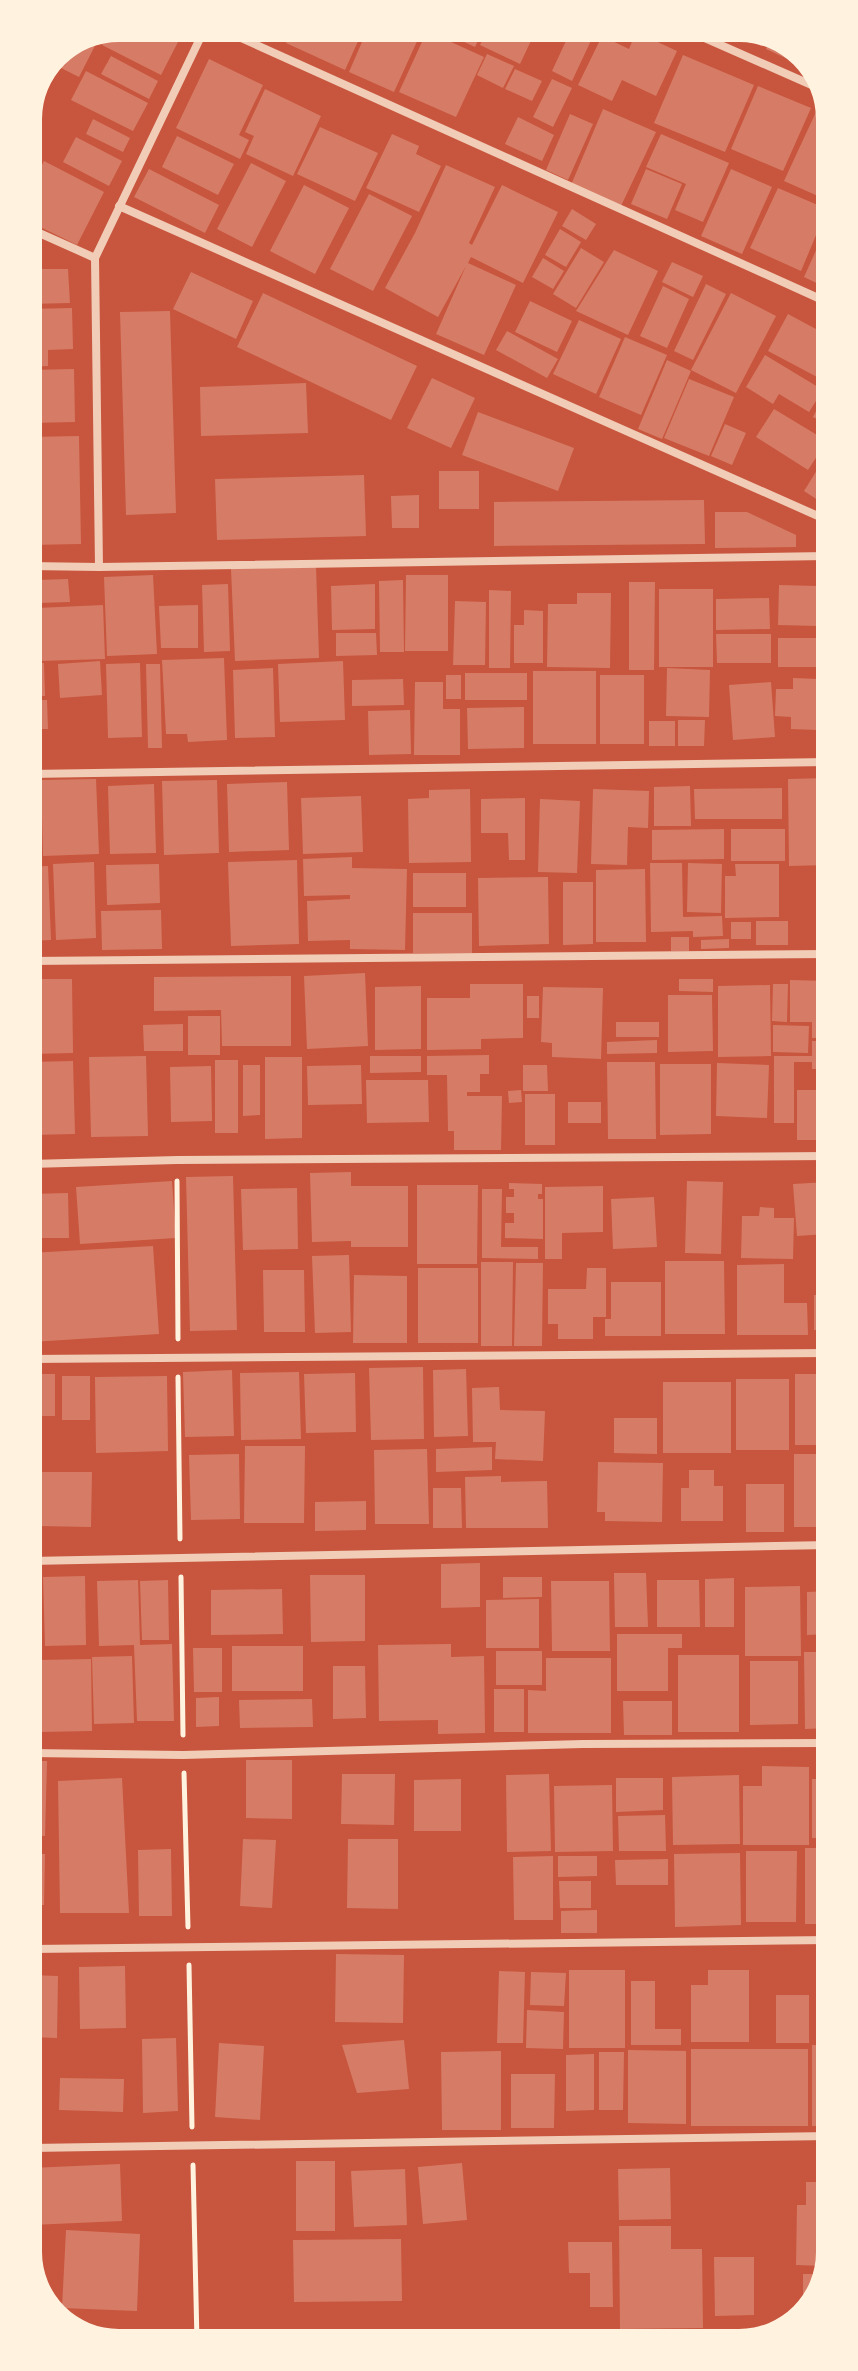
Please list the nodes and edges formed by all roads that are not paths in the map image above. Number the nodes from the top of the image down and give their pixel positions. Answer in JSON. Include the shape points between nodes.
{"nodes":[{"id":1,"x":198,"y":42,"type":"edge"},
{"id":2,"x":250,"y":42,"type":"edge"},
{"id":3,"x":714,"y":42,"type":"edge"},
{"id":4,"x":806,"y":83,"type":"edge"},
{"id":5,"x":119,"y":206,"type":"junction"},
{"id":6,"x":42,"y":234,"type":"edge"},
{"id":7,"x":95,"y":258,"type":"junction"},
{"id":8,"x":816,"y":297,"type":"edge"},
{"id":9,"x":816,"y":515,"type":"edge"},
{"id":10,"x":816,"y":556,"type":"edge"},
{"id":11,"x":42,"y":566,"type":"edge"},
{"id":12,"x":99,"y":567,"type":"junction"},
{"id":13,"x":816,"y":762,"type":"edge"},
{"id":14,"x":42,"y":774,"type":"edge"},
{"id":15,"x":816,"y":954,"type":"edge"},
{"id":16,"x":42,"y":961,"type":"edge"},
{"id":17,"x":816,"y":1156,"type":"edge"},
{"id":18,"x":42,"y":1164,"type":"edge"},
{"id":19,"x":816,"y":1353,"type":"edge"},
{"id":20,"x":42,"y":1359,"type":"edge"},
{"id":21,"x":816,"y":1545,"type":"edge"},
{"id":22,"x":42,"y":1561,"type":"edge"},
{"id":23,"x":816,"y":1743,"type":"edge"},
{"id":24,"x":42,"y":1753,"type":"edge"},
{"id":25,"x":816,"y":1940,"type":"edge"},
{"id":26,"x":42,"y":1949,"type":"edge"},
{"id":27,"x":816,"y":2136,"type":"edge"},
{"id":28,"x":42,"y":2148,"type":"edge"}],
"edges":[{"from":1,"to":5,"type":"street"},
{"from":2,"to":8,"type":"street"},
{"from":3,"to":4,"type":"street"},
{"from":5,"to":7,"type":"street"},
{"from":5,"to":9,"type":"street"},
{"from":6,"to":7,"type":"street"},
{"from":7,"to":12,"type":"street"},
{"from":10,"to":12,"type":"street"},
{"from":11,"to":12,"type":"street"},
{"from":13,"to":14,"type":"street"},
{"from":15,"to":16,"type":"street"},
{"from":17,"to":18,"type":"street"},
{"from":19,"to":20,"type":"street"},
{"from":21,"to":22,"type":"street"},
{"from":23,"to":24,"type":"street"},
{"from":25,"to":26,"type":"street"},
{"from":27,"to":28,"type":"street"}]}
